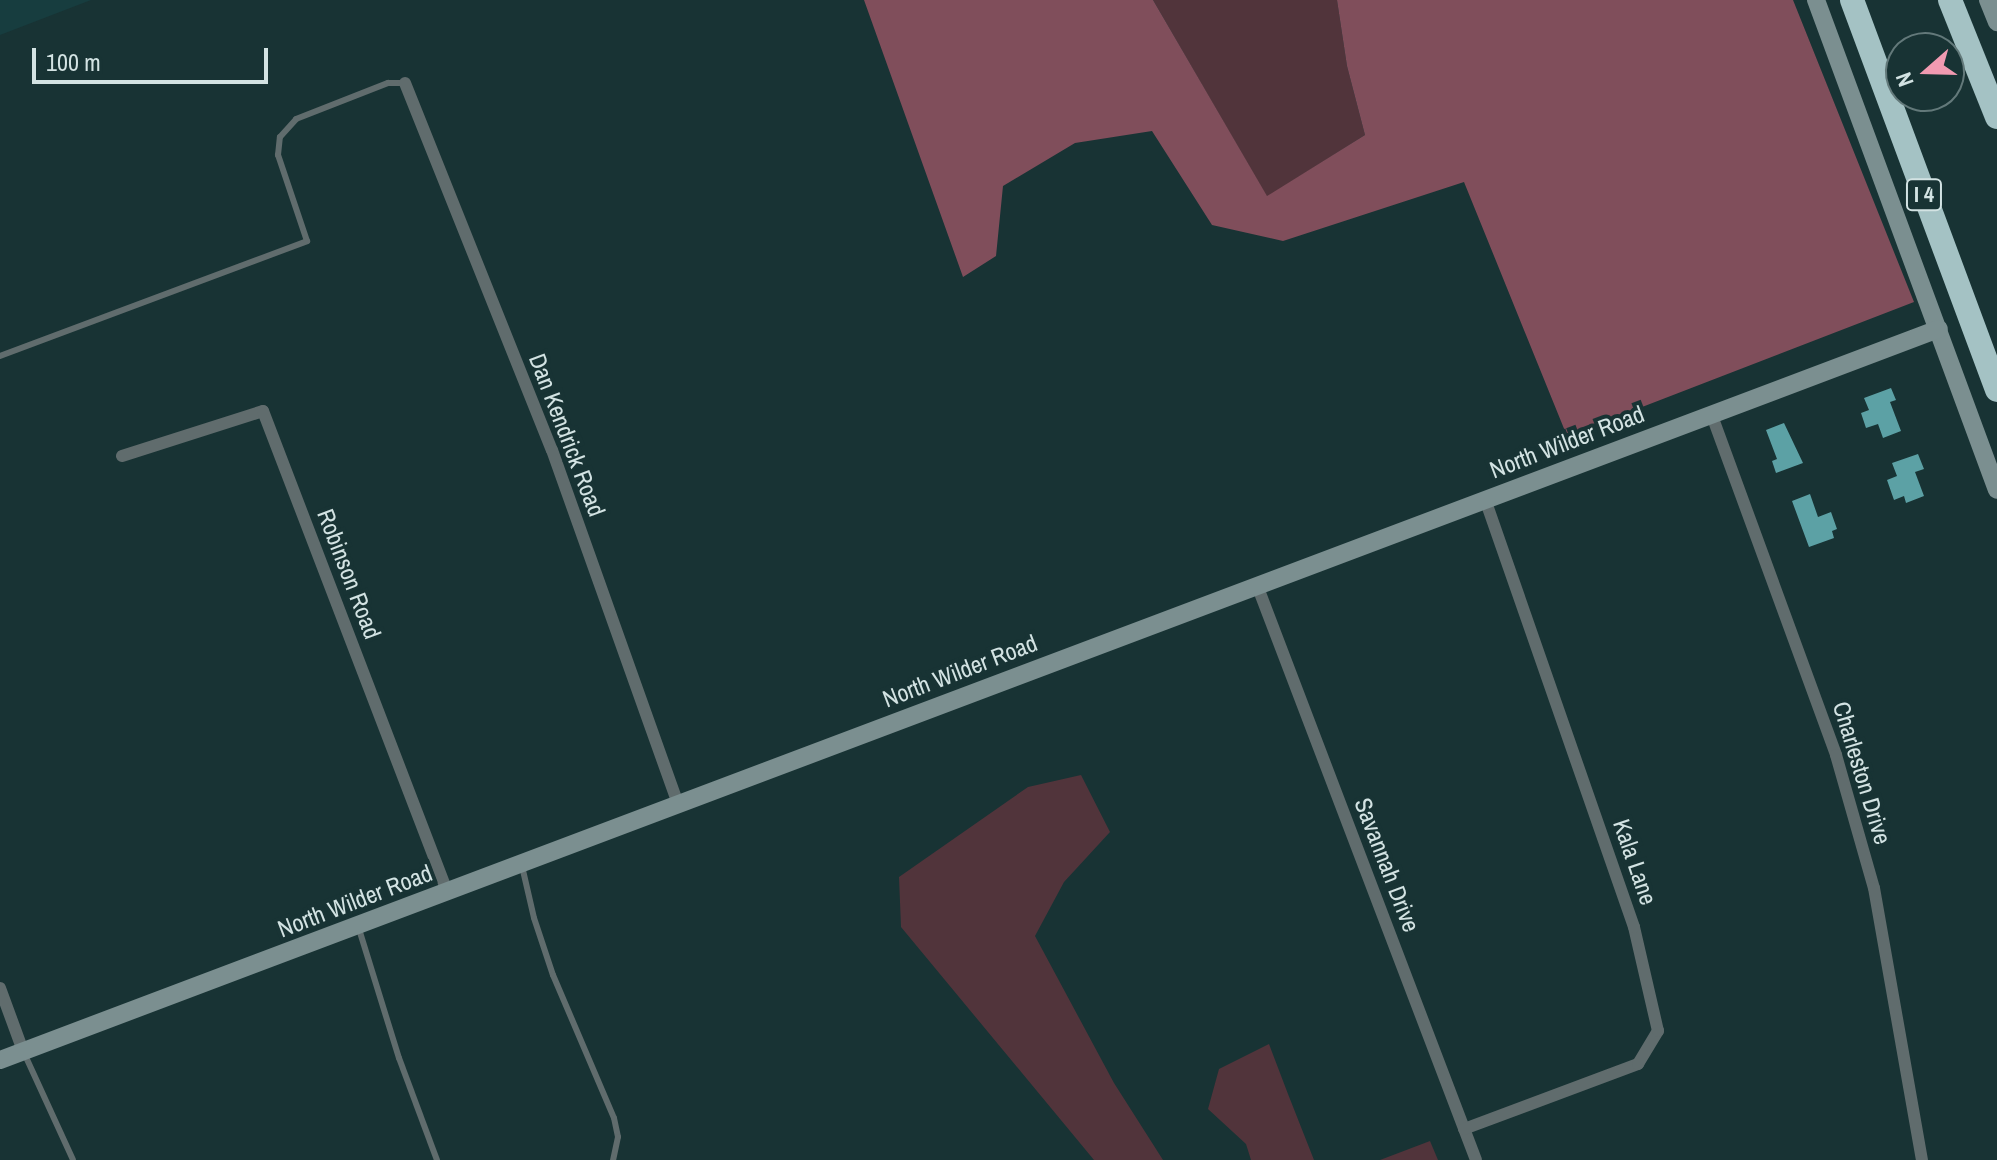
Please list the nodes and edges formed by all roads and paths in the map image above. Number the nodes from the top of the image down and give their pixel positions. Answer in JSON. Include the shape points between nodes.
{"nodes":[{"id":1,"x":1816,"y":0,"type":"edge"},
{"id":2,"x":1852,"y":0,"type":"edge"},
{"id":3,"x":1950,"y":0,"type":"edge"},
{"id":4,"x":1988,"y":0,"type":"edge"},
{"id":5,"x":1997,"y":22,"type":"edge"},
{"id":6,"x":405,"y":83,"type":"joint"},
{"id":7,"x":1997,"y":117,"type":"edge"},
{"id":8,"x":1939,"y":329,"type":"junction"},
{"id":9,"x":0,"y":356,"type":"edge"},
{"id":10,"x":1997,"y":390,"type":"edge"},
{"id":11,"x":1711,"y":413,"type":"junction"},
{"id":12,"x":122,"y":456,"type":"dead end"},
{"id":13,"x":1997,"y":490,"type":"edge"},
{"id":14,"x":1485,"y":499,"type":"junction"},
{"id":15,"x":1257,"y":585,"type":"junction"},
{"id":16,"x":679,"y":806,"type":"junction"},
{"id":17,"x":522,"y":864,"type":"junction"},
{"id":18,"x":447,"y":891,"type":"junction"},
{"id":19,"x":358,"y":925,"type":"junction"},
{"id":20,"x":0,"y":988,"type":"edge"},
{"id":21,"x":23,"y":1051,"type":"junction"},
{"id":22,"x":0,"y":1060,"type":"edge"},
{"id":23,"x":1464,"y":1129,"type":"junction"},
{"id":24,"x":73,"y":1160,"type":"edge"},
{"id":25,"x":437,"y":1160,"type":"edge"},
{"id":26,"x":613,"y":1160,"type":"edge"},
{"id":27,"x":1476,"y":1160,"type":"edge"},
{"id":28,"x":1922,"y":1160,"type":"edge"}],
"edges":[{"from":1,"to":8,"type":"street"},
{"from":2,"to":10,"type":"highway","number":"I 4"},
{"from":3,"to":7,"type":"highway"},
{"from":4,"to":5,"type":"street"},
{"from":6,"to":9,"type":"lane","via":[[388,83],[296,119],[280,137],[278,155],[307,241]]},
{"from":6,"to":16,"type":"street","name":"Dan Kendrick Road","via":[[552,450]]},
{"from":8,"to":11,"type":"street","name":"North Wilder Road"},
{"from":8,"to":13,"type":"street"},
{"from":11,"to":14,"type":"street","name":"North Wilder Road"},
{"from":11,"to":28,"type":"street","name":"Charleston Drive","via":[[1836,755],[1874,888]]},
{"from":12,"to":18,"type":"street","name":"Robinson Road","via":[[263,411]]},
{"from":14,"to":15,"type":"street","name":"North Wilder Road"},
{"from":14,"to":23,"type":"street","name":"Kala Lane","via":[[1634,927],[1658,1031],[1638,1064]]},
{"from":15,"to":16,"type":"street","name":"North Wilder Road"},
{"from":15,"to":23,"type":"street","name":"Savannah Drive"},
{"from":16,"to":17,"type":"street","name":"North Wilder Road"},
{"from":17,"to":18,"type":"street","name":"North Wilder Road"},
{"from":17,"to":26,"type":"lane","via":[[553,975],[614,1118],[618,1137]]},
{"from":18,"to":19,"type":"street","name":"North Wilder Road"},
{"from":19,"to":21,"type":"street","name":"North Wilder Road"},
{"from":19,"to":25,"type":"lane"},
{"from":20,"to":21,"type":"street"},
{"from":21,"to":22,"type":"street","name":"North Wilder Road"},
{"from":21,"to":24,"type":"lane"},
{"from":23,"to":27,"type":"street","name":"Savannah Drive"}]}
